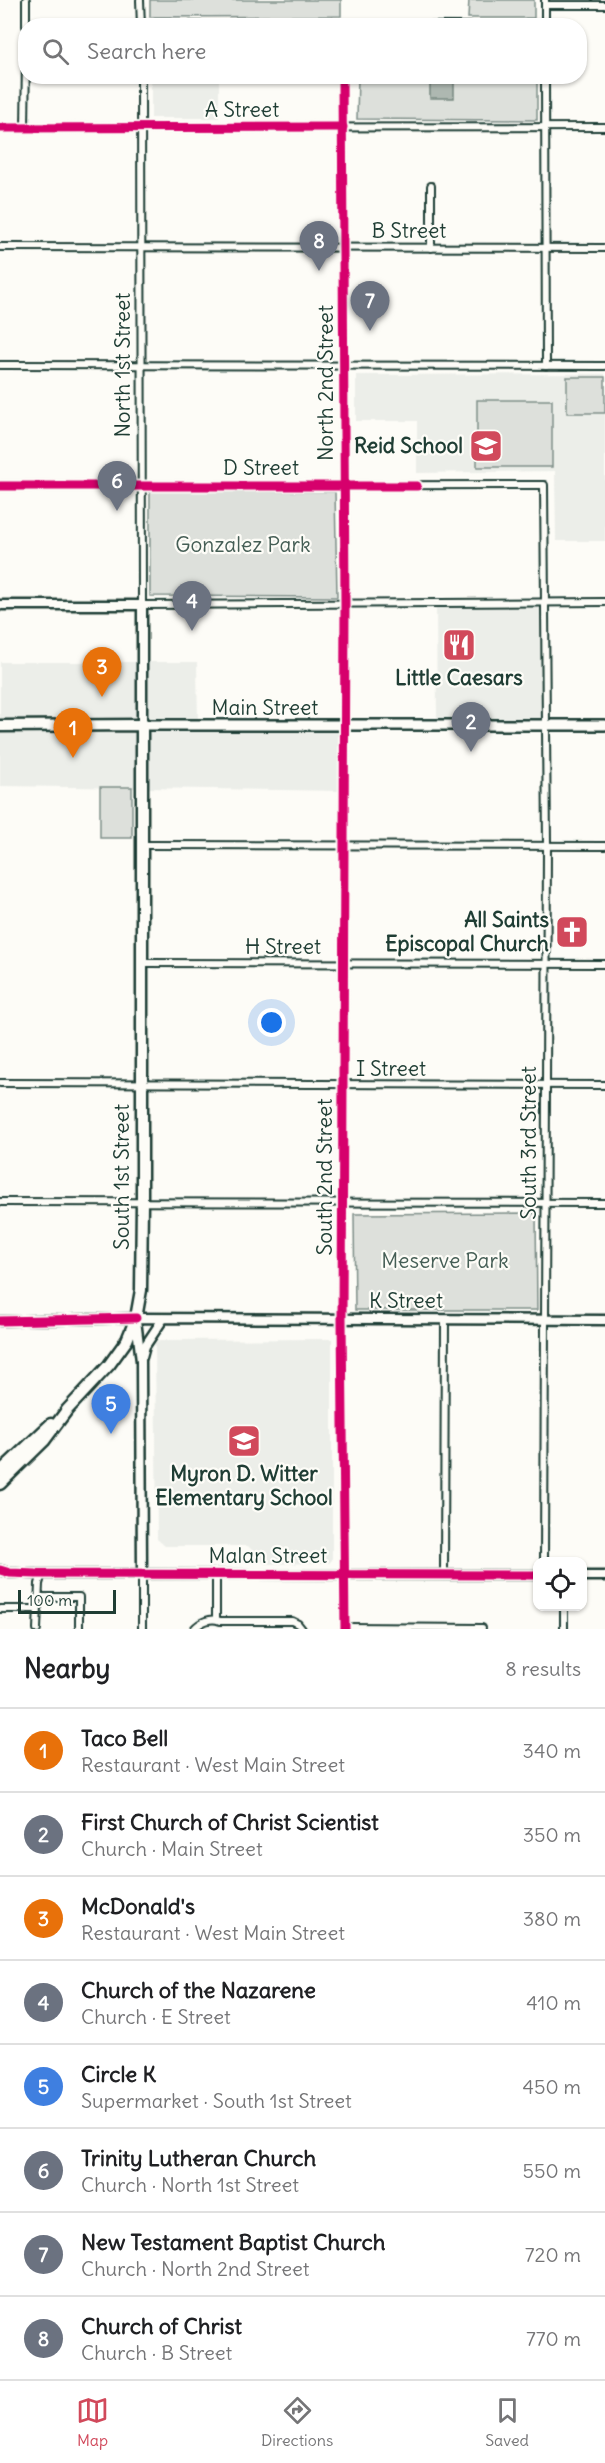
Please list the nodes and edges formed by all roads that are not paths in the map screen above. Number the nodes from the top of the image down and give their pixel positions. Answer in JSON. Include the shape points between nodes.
{"nodes":[{"id":1,"x":26,"y":0,"type":"edge"},
{"id":2,"x":141,"y":0,"type":"edge"},
{"id":3,"x":545,"y":2,"type":"edge"},
{"id":4,"x":605,"y":5,"type":"edge"},
{"id":5,"x":26,"y":18,"type":"edge"},
{"id":6,"x":141,"y":18,"type":"edge"},
{"id":7,"x":545,"y":18,"type":"edge"},
{"id":8,"x":26,"y":84,"type":"edge"},
{"id":9,"x":141,"y":84,"type":"edge"},
{"id":10,"x":342,"y":84,"type":"edge"},
{"id":11,"x":545,"y":84,"type":"edge"},
{"id":12,"x":343,"y":127,"type":"junction"},
{"id":13,"x":545,"y":127,"type":"junction"},
{"id":14,"x":605,"y":127,"type":"edge"},
{"id":15,"x":0,"y":128,"type":"edge"},
{"id":16,"x":25,"y":128,"type":"junction"},
{"id":17,"x":141,"y":128,"type":"junction"},
{"id":18,"x":431,"y":186,"type":"dead end"},
{"id":19,"x":0,"y":247,"type":"edge"},
{"id":20,"x":141,"y":247,"type":"junction"},
{"id":21,"x":343,"y":247,"type":"junction"},
{"id":22,"x":431,"y":248,"type":"junction"},
{"id":23,"x":545,"y":248,"type":"junction"},
{"id":24,"x":605,"y":248,"type":"edge"},
{"id":25,"x":0,"y":365,"type":"edge"},
{"id":26,"x":344,"y":366,"type":"junction"},
{"id":27,"x":546,"y":366,"type":"junction"},
{"id":28,"x":605,"y":366,"type":"edge"},
{"id":29,"x":142,"y":367,"type":"junction"},
{"id":30,"x":544,"y":485,"type":"joint"},
{"id":31,"x":0,"y":486,"type":"edge"},
{"id":32,"x":141,"y":486,"type":"junction"},
{"id":33,"x":344,"y":486,"type":"junction"},
{"id":34,"x":605,"y":602,"type":"edge"},
{"id":35,"x":546,"y":603,"type":"junction"},
{"id":36,"x":345,"y":604,"type":"junction"},
{"id":37,"x":0,"y":605,"type":"edge"},
{"id":38,"x":142,"y":605,"type":"junction"},
{"id":39,"x":142,"y":725,"type":"junction"},
{"id":40,"x":546,"y":725,"type":"junction"},
{"id":41,"x":605,"y":725,"type":"edge"},
{"id":42,"x":0,"y":726,"type":"edge"},
{"id":43,"x":343,"y":726,"type":"junction"},
{"id":44,"x":142,"y":845,"type":"junction"},
{"id":45,"x":547,"y":846,"type":"junction"},
{"id":46,"x":605,"y":846,"type":"edge"},
{"id":47,"x":343,"y":847,"type":"junction"},
{"id":48,"x":142,"y":963,"type":"junction"},
{"id":49,"x":343,"y":963,"type":"junction"},
{"id":50,"x":546,"y":964,"type":"junction"},
{"id":51,"x":605,"y":964,"type":"edge"},
{"id":52,"x":0,"y":1083,"type":"edge"},
{"id":53,"x":142,"y":1083,"type":"junction"},
{"id":54,"x":343,"y":1085,"type":"junction"},
{"id":55,"x":546,"y":1085,"type":"junction"},
{"id":56,"x":605,"y":1085,"type":"edge"},
{"id":57,"x":0,"y":1202,"type":"edge"},
{"id":58,"x":142,"y":1202,"type":"junction"},
{"id":59,"x":343,"y":1203,"type":"junction"},
{"id":60,"x":545,"y":1203,"type":"junction"},
{"id":61,"x":605,"y":1203,"type":"edge"},
{"id":62,"x":136,"y":1318,"type":"junction"},
{"id":63,"x":163,"y":1319,"type":"junction"},
{"id":64,"x":342,"y":1319,"type":"junction"},
{"id":65,"x":445,"y":1319,"type":"junction"},
{"id":66,"x":546,"y":1320,"type":"junction"},
{"id":67,"x":605,"y":1320,"type":"edge"},
{"id":68,"x":0,"y":1321,"type":"edge"},
{"id":69,"x":141,"y":1361,"type":"junction"},
{"id":70,"x":67,"y":1410,"type":"junction"},
{"id":71,"x":0,"y":1472,"type":"edge"},
{"id":72,"x":0,"y":1484,"type":"edge"},
{"id":73,"x":544,"y":1557,"type":"edge"},
{"id":74,"x":0,"y":1570,"type":"edge"},
{"id":75,"x":42,"y":1574,"type":"junction"},
{"id":76,"x":142,"y":1574,"type":"junction"},
{"id":77,"x":216,"y":1574,"type":"junction"},
{"id":78,"x":343,"y":1574,"type":"junction"},
{"id":79,"x":444,"y":1574,"type":"junction"},
{"id":80,"x":533,"y":1575,"type":"edge"},
{"id":81,"x":587,"y":1576,"type":"edge"},
{"id":82,"x":605,"y":1576,"type":"edge"},
{"id":83,"x":38,"y":1597,"type":"junction"},
{"id":84,"x":0,"y":1609,"type":"edge"},
{"id":85,"x":37,"y":1609,"type":"junction"},
{"id":86,"x":564,"y":1611,"type":"edge"},
{"id":87,"x":216,"y":1619,"type":"junction"},
{"id":88,"x":345,"y":1628,"type":"edge"},
{"id":89,"x":427,"y":1628,"type":"edge"},
{"id":90,"x":482,"y":1628,"type":"edge"},
{"id":91,"x":37,"y":1629,"type":"edge"},
{"id":92,"x":79,"y":1629,"type":"edge"},
{"id":93,"x":142,"y":1629,"type":"edge"},
{"id":94,"x":194,"y":1629,"type":"edge"},
{"id":95,"x":302,"y":1629,"type":"edge"},
{"id":96,"x":564,"y":1629,"type":"edge"}],
"edges":[{"from":1,"to":5,"type":"street"},
{"from":2,"to":6,"type":"street"},
{"from":3,"to":4,"type":"street"},
{"from":3,"to":7,"type":"street"},
{"from":8,"to":16,"type":"street"},
{"from":9,"to":17,"type":"street","name":"North 1st Street"},
{"from":10,"to":12,"type":"street","name":"North 2nd Street"},
{"from":11,"to":13,"type":"street"},
{"from":12,"to":13,"type":"street","name":"A Street"},
{"from":12,"to":17,"type":"street","name":"A Street"},
{"from":12,"to":21,"type":"street","name":"North 2nd Street"},
{"from":13,"to":14,"type":"street","name":"A Street"},
{"from":13,"to":23,"type":"street"},
{"from":15,"to":16,"type":"street","name":"A Street"},
{"from":16,"to":17,"type":"street","name":"A Street"},
{"from":17,"to":20,"type":"street","name":"North 1st Street"},
{"from":18,"to":22,"type":"street"},
{"from":19,"to":20,"type":"street","name":"B Street"},
{"from":20,"to":21,"type":"street","name":"B Street"},
{"from":20,"to":29,"type":"street","name":"North 1st Street"},
{"from":21,"to":22,"type":"street","name":"B Street"},
{"from":21,"to":26,"type":"street","name":"North 2nd Street"},
{"from":22,"to":23,"type":"street","name":"B Street"},
{"from":23,"to":24,"type":"street","name":"B Street"},
{"from":23,"to":27,"type":"street"},
{"from":25,"to":29,"type":"street"},
{"from":26,"to":27,"type":"street"},
{"from":26,"to":29,"type":"street"},
{"from":26,"to":33,"type":"street","name":"North 2nd Street"},
{"from":27,"to":28,"type":"street"},
{"from":29,"to":32,"type":"street","name":"North 1st Street"},
{"from":30,"to":33,"type":"street","name":"D Street"},
{"from":30,"to":35,"type":"street","name":"South 3rd Street"},
{"from":31,"to":32,"type":"street","name":"D Street"},
{"from":32,"to":33,"type":"street","name":"D Street"},
{"from":32,"to":38,"type":"street","name":"North 1st Street"},
{"from":33,"to":36,"type":"street","name":"North 2nd Street"},
{"from":34,"to":35,"type":"street"},
{"from":35,"to":36,"type":"street"},
{"from":35,"to":40,"type":"street","name":"South 3rd Street"},
{"from":36,"to":38,"type":"street"},
{"from":36,"to":43,"type":"street","name":"North 2nd Street"},
{"from":37,"to":38,"type":"street"},
{"from":38,"to":39,"type":"street","name":"North 1st Street"},
{"from":39,"to":42,"type":"highway"},
{"from":39,"to":43,"type":"main road","name":"Main Street"},
{"from":39,"to":44,"type":"highway","name":"South 1st Street"},
{"from":40,"to":41,"type":"main road","name":"Main Street"},
{"from":40,"to":43,"type":"main road","name":"Main Street"},
{"from":40,"to":45,"type":"street","name":"South 3rd Street"},
{"from":43,"to":47,"type":"street","name":"South 2nd Street"},
{"from":44,"to":47,"type":"street"},
{"from":44,"to":48,"type":"highway","name":"South 1st Street"},
{"from":45,"to":46,"type":"street"},
{"from":45,"to":47,"type":"street"},
{"from":45,"to":50,"type":"street","name":"South 3rd Street"},
{"from":47,"to":49,"type":"street","name":"South 2nd Street"},
{"from":48,"to":49,"type":"street","name":"H Street"},
{"from":48,"to":53,"type":"highway","name":"South 1st Street"},
{"from":49,"to":50,"type":"street","name":"H Street"},
{"from":49,"to":54,"type":"street","name":"South 2nd Street"},
{"from":50,"to":51,"type":"street","name":"H Street"},
{"from":50,"to":55,"type":"street","name":"South 3rd Street"},
{"from":52,"to":53,"type":"street","name":"I Street"},
{"from":53,"to":54,"type":"street","name":"I Street"},
{"from":53,"to":58,"type":"highway","name":"South 1st Street"},
{"from":54,"to":55,"type":"street","name":"I Street"},
{"from":54,"to":59,"type":"street","name":"South 2nd Street"},
{"from":55,"to":56,"type":"street","name":"I Street"},
{"from":55,"to":60,"type":"street","name":"South 3rd Street"},
{"from":57,"to":58,"type":"street"},
{"from":58,"to":59,"type":"street"},
{"from":58,"to":62,"type":"highway","name":"South 1st Street","via":[[141,1290]]},
{"from":59,"to":60,"type":"street"},
{"from":59,"to":64,"type":"street","name":"South 2nd Street"},
{"from":60,"to":61,"type":"street"},
{"from":60,"to":66,"type":"street","name":"South 3rd Street"},
{"from":62,"to":63,"type":"street","name":"K Street"},
{"from":62,"to":68,"type":"street","name":"K Street"},
{"from":62,"to":69,"type":"street","name":"South 1st Street"},
{"from":62,"to":70,"type":"highway","via":[[127,1340],[109,1365]]},
{"from":63,"to":64,"type":"street","name":"K Street"},
{"from":63,"to":69,"type":"street","via":[[145,1346]]},
{"from":64,"to":65,"type":"street","name":"K Street"},
{"from":64,"to":78,"type":"street","name":"South 2nd Street"},
{"from":65,"to":66,"type":"street","name":"K Street"},
{"from":65,"to":79,"type":"street"},
{"from":66,"to":67,"type":"street","name":"K Street"},
{"from":66,"to":73,"type":"street","name":"South 3rd Street"},
{"from":69,"to":76,"type":"street","name":"South 1st Street"},
{"from":70,"to":71,"type":"highway"},
{"from":70,"to":72,"type":"highway","via":[[44,1441]]},
{"from":74,"to":75,"type":"street","name":"Malan Street"},
{"from":75,"to":76,"type":"street","name":"Malan Street"},
{"from":75,"to":83,"type":"street"},
{"from":76,"to":77,"type":"street","name":"Malan Street"},
{"from":76,"to":93,"type":"street","name":"South 1st Street"},
{"from":77,"to":78,"type":"street","name":"Malan Street"},
{"from":77,"to":87,"type":"street"},
{"from":78,"to":79,"type":"street","name":"Malan Street"},
{"from":78,"to":88,"type":"street","name":"South 2nd Street"},
{"from":79,"to":80,"type":"street","name":"Malan Street"},
{"from":81,"to":82,"type":"street"},
{"from":83,"to":85,"type":"street"},
{"from":83,"to":92,"type":"street","via":[[79,1597]]},
{"from":84,"to":85,"type":"street"},
{"from":85,"to":91,"type":"street"},
{"from":86,"to":96,"type":"street"},
{"from":87,"to":94,"type":"street","via":[[201,1622]]},
{"from":87,"to":95,"type":"street","via":[[292,1621]]},
{"from":88,"to":89,"type":"street"},
{"from":89,"to":90,"type":"street"}]}
